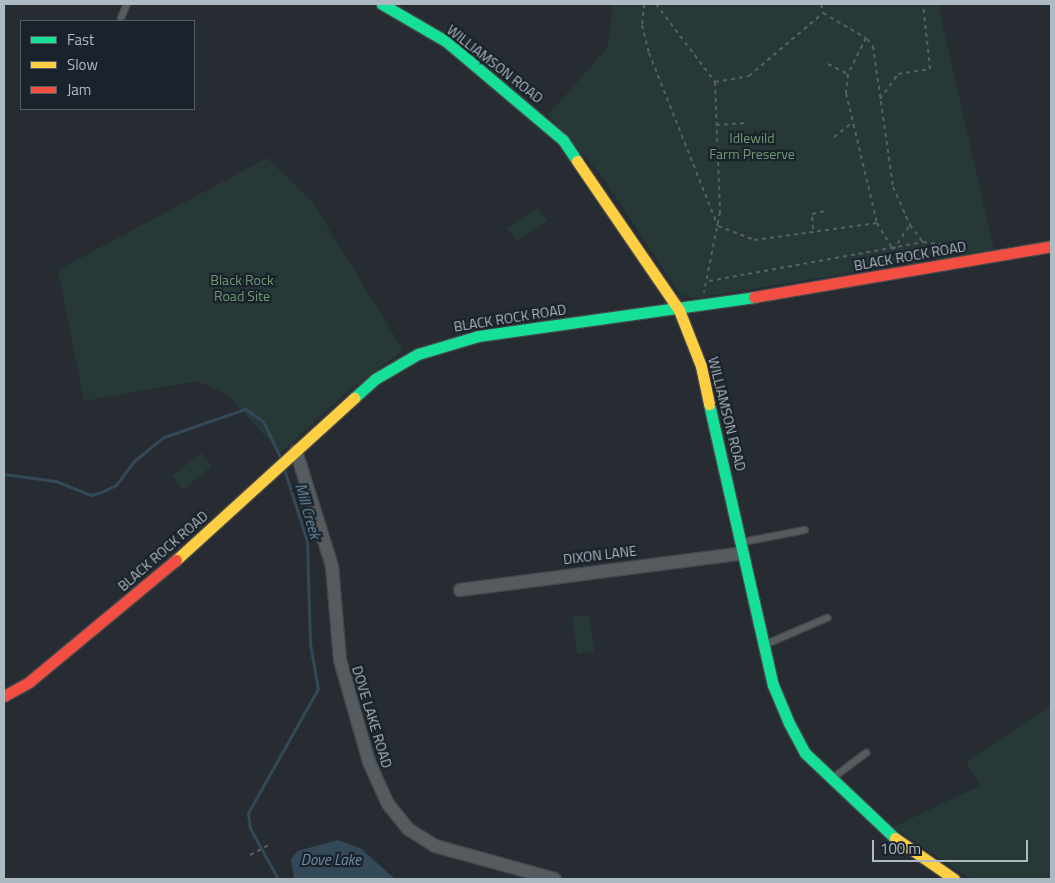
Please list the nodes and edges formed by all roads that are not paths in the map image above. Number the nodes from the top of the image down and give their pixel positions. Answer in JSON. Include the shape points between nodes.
{"nodes":[{"id":1,"x":127,"y":4,"type":"edge"},
{"id":2,"x":382,"y":4,"type":"edge"},
{"id":3,"x":120,"y":18,"type":"dead end"},
{"id":4,"x":1051,"y":246,"type":"edge"},
{"id":5,"x":680,"y":310,"type":"junction"},
{"id":6,"x":292,"y":455,"type":"junction"},
{"id":7,"x":806,"y":530,"type":"dead end"},
{"id":8,"x":742,"y":548,"type":"junction"},
{"id":9,"x":460,"y":590,"type":"dead end"},
{"id":10,"x":827,"y":618,"type":"dead end"},
{"id":11,"x":764,"y":645,"type":"junction"},
{"id":12,"x":4,"y":696,"type":"edge"},
{"id":13,"x":866,"y":753,"type":"dead end"},
{"id":14,"x":830,"y":780,"type":"junction"},
{"id":15,"x":555,"y":879,"type":"edge"},
{"id":16,"x":954,"y":879,"type":"edge"}],
"edges":[{"from":1,"to":3,"type":"lane"},
{"from":2,"to":5,"type":"street","name":"WILLIAMSON ROAD","via":[[447,42],[563,140]]},
{"from":4,"to":5,"type":"street","name":"BLACK ROCK ROAD"},
{"from":5,"to":6,"type":"street","name":"BLACK ROCK ROAD","via":[[514,330],[437,346],[375,378]]},
{"from":5,"to":8,"type":"street","name":"WILLIAMSON ROAD","via":[[701,366]]},
{"from":6,"to":12,"type":"street","name":"BLACK ROCK ROAD","via":[[156,579],[29,682]]},
{"from":6,"to":15,"type":"street","name":"DOVE LAKE ROAD","via":[[332,566],[340,660],[369,762],[388,804],[408,829],[435,846]]},
{"from":7,"to":8,"type":"lane"},
{"from":8,"to":9,"type":"street","name":"DIXON LANE"},
{"from":8,"to":11,"type":"street","name":"WILLIAMSON ROAD"},
{"from":10,"to":11,"type":"lane"},
{"from":11,"to":14,"type":"street","name":"WILLIAMSON ROAD","via":[[773,685],[789,723],[805,753]]},
{"from":13,"to":14,"type":"lane"},
{"from":14,"to":16,"type":"street","name":"WILLIAMSON ROAD","via":[[886,832]]}]}
